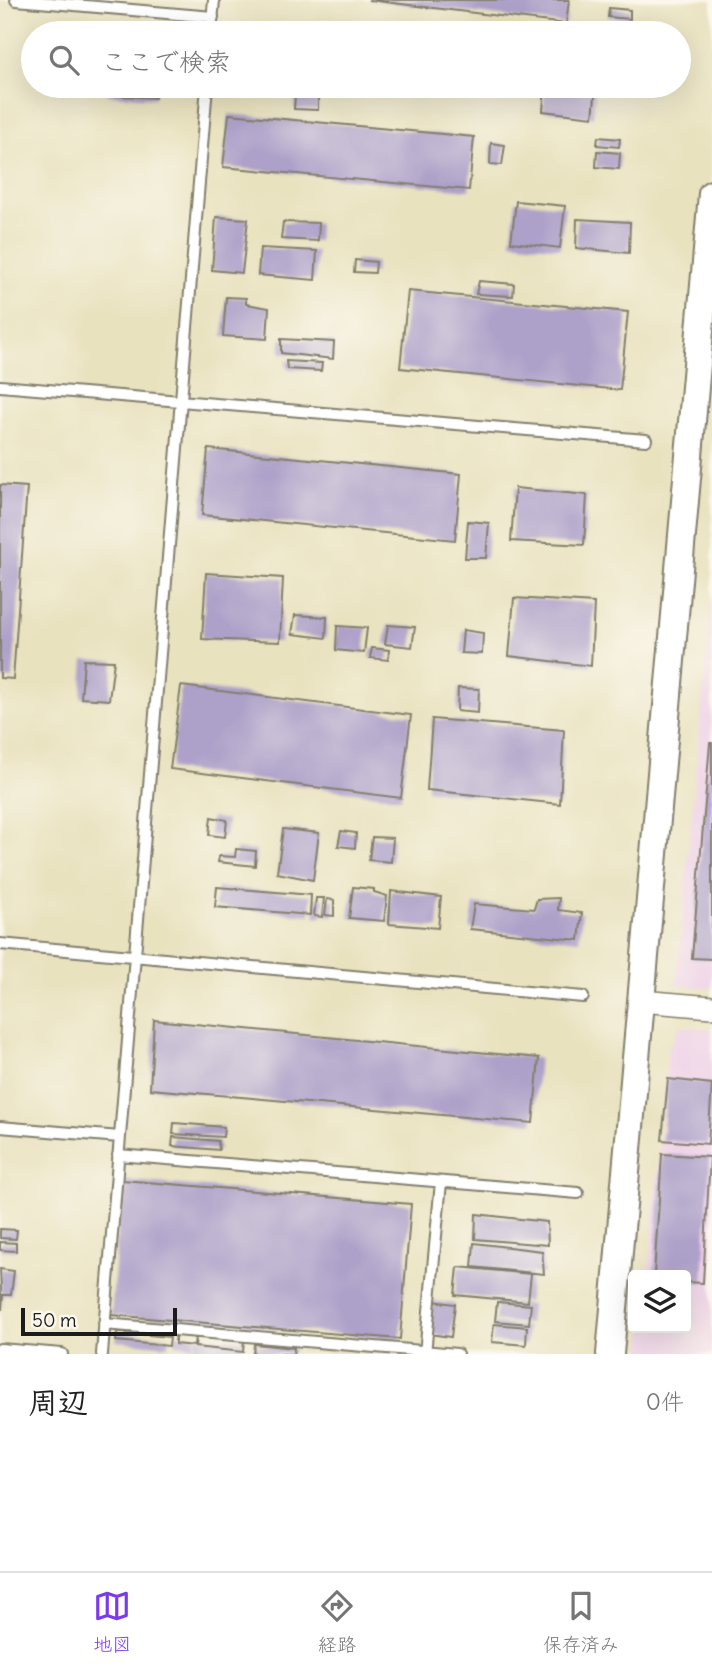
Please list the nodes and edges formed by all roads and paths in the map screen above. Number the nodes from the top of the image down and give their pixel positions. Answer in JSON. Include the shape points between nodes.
{"nodes":[{"id":1,"x":16,"y":0,"type":"edge"},
{"id":2,"x":214,"y":0,"type":"edge"},
{"id":3,"x":213,"y":17,"type":"junction"},
{"id":4,"x":212,"y":21,"type":"edge"},
{"id":5,"x":206,"y":98,"type":"edge"},
{"id":6,"x":712,"y":194,"type":"edge"},
{"id":7,"x":0,"y":386,"type":"edge"},
{"id":8,"x":181,"y":401,"type":"junction"},
{"id":9,"x":646,"y":440,"type":"dead end"},
{"id":10,"x":0,"y":944,"type":"edge"},
{"id":11,"x":135,"y":956,"type":"junction"},
{"id":12,"x":583,"y":997,"type":"dead end"},
{"id":13,"x":641,"y":1001,"type":"junction"},
{"id":14,"x":712,"y":1007,"type":"edge"},
{"id":15,"x":0,"y":1127,"type":"edge"},
{"id":16,"x":120,"y":1137,"type":"junction"},
{"id":17,"x":118,"y":1156,"type":"junction"},
{"id":18,"x":441,"y":1182,"type":"junction"},
{"id":19,"x":578,"y":1193,"type":"dead end"},
{"id":20,"x":104,"y":1324,"type":"junction"},
{"id":21,"x":0,"y":1349,"type":"edge"},
{"id":22,"x":425,"y":1352,"type":"edge"},
{"id":23,"x":62,"y":1354,"type":"edge"},
{"id":24,"x":102,"y":1354,"type":"edge"},
{"id":25,"x":457,"y":1354,"type":"edge"},
{"id":26,"x":610,"y":1354,"type":"edge"}],
"edges":[{"from":1,"to":3,"type":"lane"},
{"from":2,"to":3,"type":"lane"},
{"from":3,"to":4,"type":"lane"},
{"from":5,"to":8,"type":"lane"},
{"from":6,"to":13,"type":"street"},
{"from":7,"to":8,"type":"lane"},
{"from":8,"to":9,"type":"lane"},
{"from":8,"to":11,"type":"lane"},
{"from":10,"to":11,"type":"lane"},
{"from":11,"to":12,"type":"lane"},
{"from":11,"to":16,"type":"lane"},
{"from":13,"to":14,"type":"street"},
{"from":13,"to":26,"type":"street"},
{"from":15,"to":16,"type":"lane"},
{"from":16,"to":17,"type":"lane"},
{"from":17,"to":18,"type":"lane"},
{"from":17,"to":20,"type":"lane"},
{"from":18,"to":19,"type":"lane"},
{"from":18,"to":22,"type":"lane"},
{"from":20,"to":22,"type":"lane"},
{"from":20,"to":24,"type":"lane"},
{"from":21,"to":23,"type":"lane"},
{"from":22,"to":25,"type":"lane"}]}
